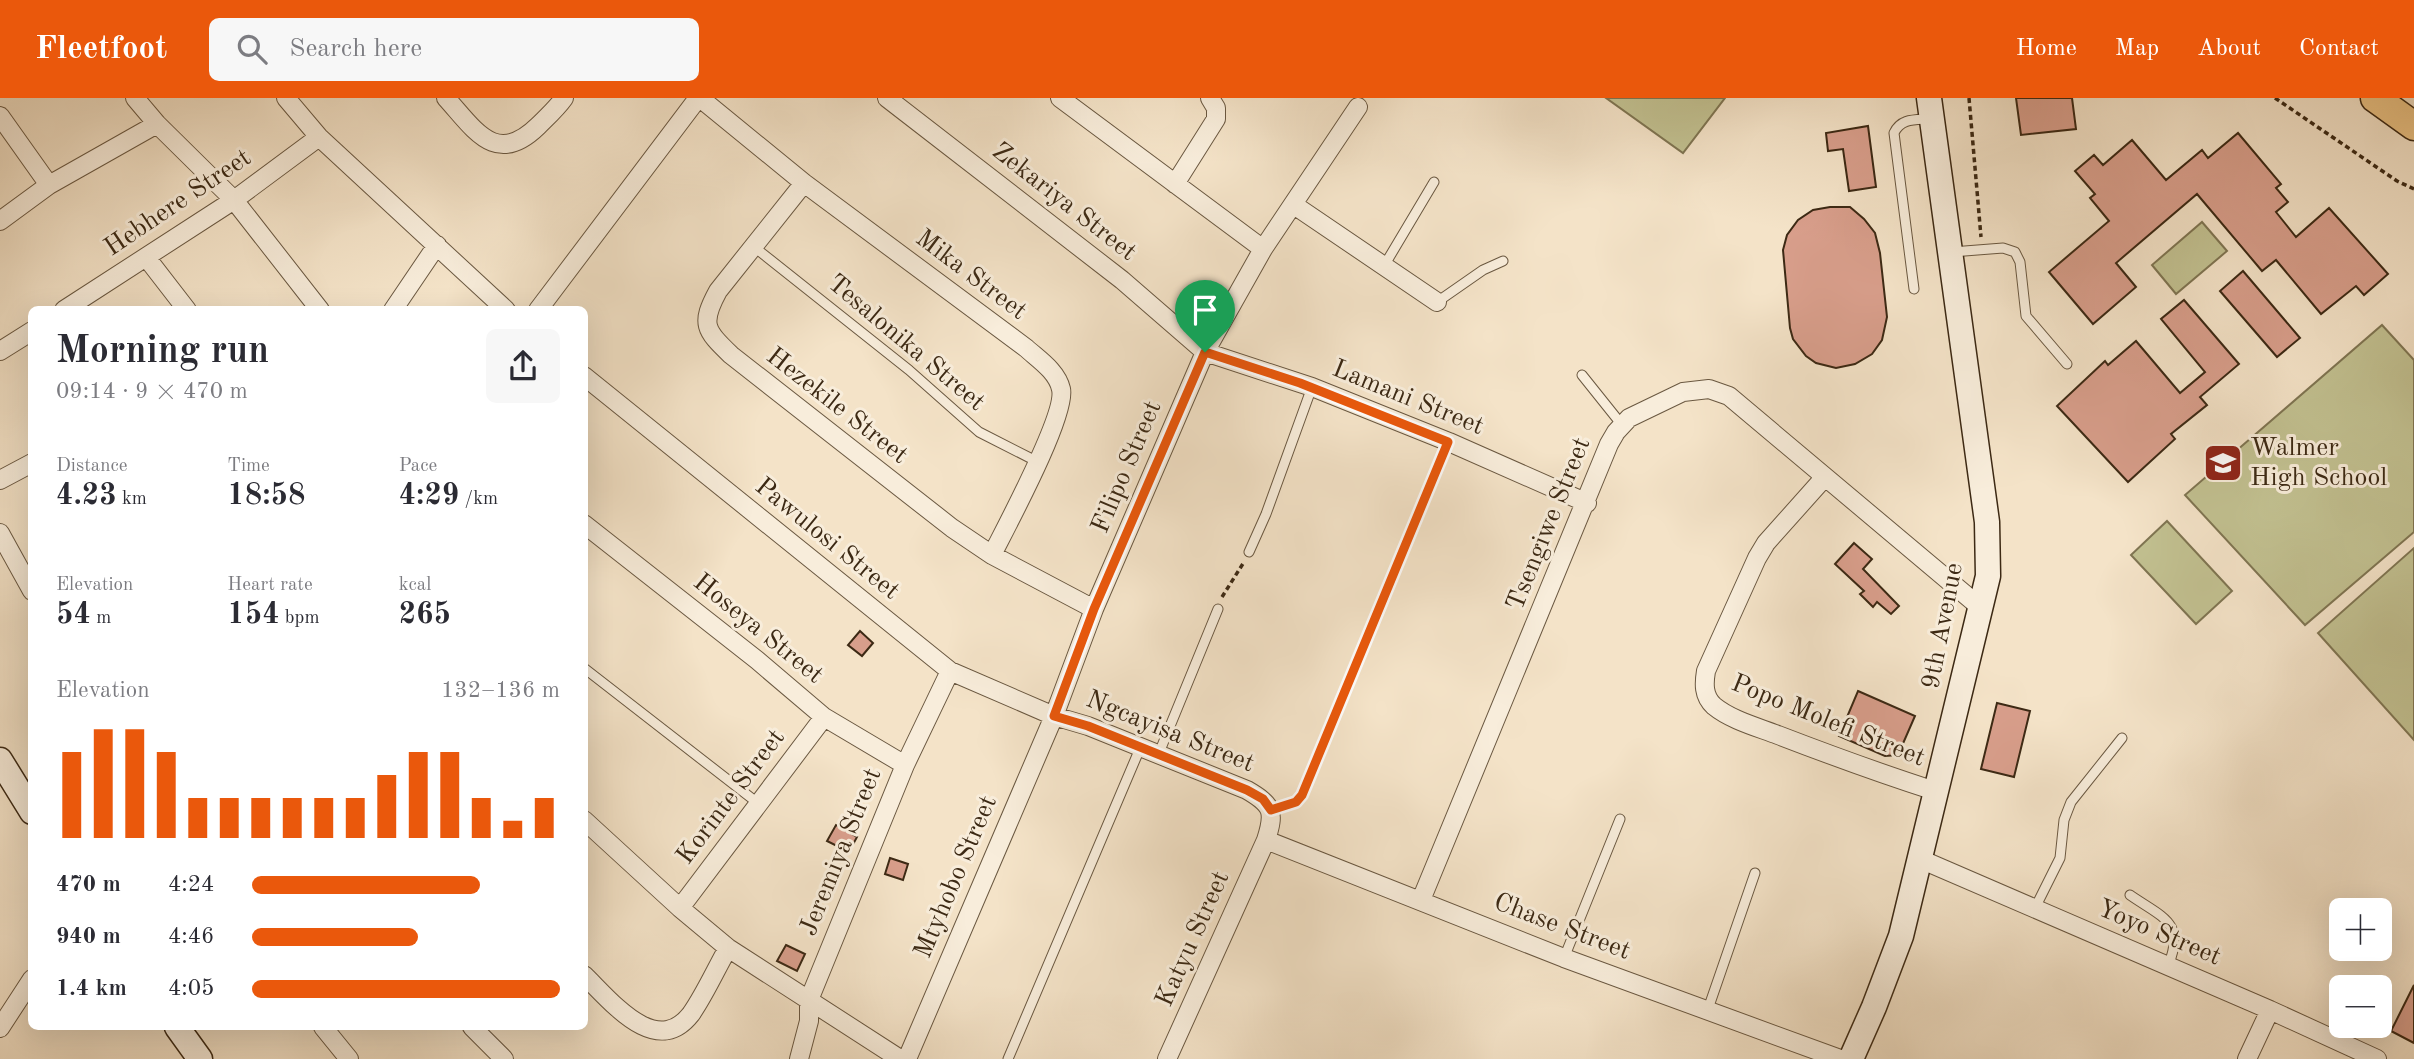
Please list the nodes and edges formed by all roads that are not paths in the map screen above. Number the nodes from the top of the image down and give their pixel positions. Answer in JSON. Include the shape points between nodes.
{"nodes":[{"id":1,"x":135,"y":98,"type":"edge"},
{"id":2,"x":286,"y":98,"type":"edge"},
{"id":3,"x":446,"y":98,"type":"edge"},
{"id":4,"x":564,"y":98,"type":"edge"},
{"id":5,"x":699,"y":98,"type":"edge"},
{"id":6,"x":887,"y":98,"type":"edge"},
{"id":7,"x":1060,"y":98,"type":"edge"},
{"id":8,"x":1210,"y":98,"type":"edge"},
{"id":9,"x":2375,"y":98,"type":"edge"},
{"id":10,"x":1930,"y":106,"type":"edge"},
{"id":11,"x":1358,"y":107,"type":"dead end"},
{"id":12,"x":0,"y":116,"type":"edge"},
{"id":13,"x":157,"y":124,"type":"junction"},
{"id":14,"x":2414,"y":126,"type":"edge"},
{"id":15,"x":319,"y":137,"type":"junction"},
{"id":16,"x":804,"y":183,"type":"junction"},
{"id":17,"x":1434,"y":183,"type":"dead end"},
{"id":18,"x":1175,"y":184,"type":"junction"},
{"id":19,"x":49,"y":186,"type":"junction"},
{"id":20,"x":234,"y":200,"type":"junction"},
{"id":21,"x":1294,"y":205,"type":"junction"},
{"id":22,"x":0,"y":221,"type":"edge"},
{"id":23,"x":437,"y":245,"type":"junction"},
{"id":24,"x":753,"y":246,"type":"junction"},
{"id":25,"x":1263,"y":249,"type":"junction"},
{"id":26,"x":1950,"y":252,"type":"junction"},
{"id":27,"x":146,"y":257,"type":"junction"},
{"id":28,"x":1503,"y":261,"type":"dead end"},
{"id":29,"x":1384,"y":265,"type":"junction"},
{"id":30,"x":1914,"y":289,"type":"dead end"},
{"id":31,"x":1437,"y":302,"type":"joint"},
{"id":32,"x":70,"y":306,"type":"edge"},
{"id":33,"x":184,"y":306,"type":"edge"},
{"id":34,"x":317,"y":306,"type":"edge"},
{"id":35,"x":396,"y":306,"type":"edge"},
{"id":36,"x":502,"y":306,"type":"edge"},
{"id":37,"x":540,"y":306,"type":"edge"},
{"id":38,"x":28,"y":334,"type":"edge"},
{"id":39,"x":0,"y":351,"type":"edge"},
{"id":40,"x":1205,"y":352,"type":"junction"},
{"id":41,"x":2067,"y":364,"type":"dead end"},
{"id":42,"x":1582,"y":375,"type":"dead end"},
{"id":43,"x":588,"y":379,"type":"edge"},
{"id":44,"x":1312,"y":387,"type":"junction"},
{"id":45,"x":1622,"y":425,"type":"junction"},
{"id":46,"x":1448,"y":442,"type":"junction"},
{"id":47,"x":1038,"y":462,"type":"junction"},
{"id":48,"x":28,"y":465,"type":"edge"},
{"id":49,"x":1824,"y":478,"type":"junction"},
{"id":50,"x":0,"y":480,"type":"edge"},
{"id":51,"x":1587,"y":503,"type":"junction"},
{"id":52,"x":588,"y":527,"type":"edge"},
{"id":53,"x":0,"y":533,"type":"edge"},
{"id":54,"x":1249,"y":552,"type":"road end"},
{"id":55,"x":992,"y":555,"type":"junction"},
{"id":56,"x":28,"y":584,"type":"edge"},
{"id":57,"x":1980,"y":607,"type":"junction"},
{"id":58,"x":1094,"y":609,"type":"junction"},
{"id":59,"x":1218,"y":609,"type":"road end"},
{"id":60,"x":588,"y":671,"type":"edge"},
{"id":61,"x":950,"y":671,"type":"junction"},
{"id":62,"x":1054,"y":716,"type":"junction"},
{"id":63,"x":824,"y":717,"type":"junction"},
{"id":64,"x":2122,"y":738,"type":"dead end"},
{"id":65,"x":1141,"y":746,"type":"junction"},
{"id":66,"x":1159,"y":753,"type":"junction"},
{"id":67,"x":0,"y":760,"type":"edge"},
{"id":68,"x":905,"y":765,"type":"junction"},
{"id":69,"x":1936,"y":792,"type":"junction"},
{"id":70,"x":759,"y":804,"type":"junction"},
{"id":71,"x":28,"y":806,"type":"edge"},
{"id":72,"x":1271,"y":810,"type":"junction"},
{"id":73,"x":1620,"y":819,"type":"dead end"},
{"id":74,"x":588,"y":824,"type":"edge"},
{"id":75,"x":1266,"y":840,"type":"junction"},
{"id":76,"x":1920,"y":859,"type":"junction"},
{"id":77,"x":1755,"y":873,"type":"dead end"},
{"id":78,"x":2130,"y":895,"type":"dead end"},
{"id":79,"x":1421,"y":900,"type":"junction"},
{"id":80,"x":680,"y":908,"type":"junction"},
{"id":81,"x":2035,"y":908,"type":"junction"},
{"id":82,"x":729,"y":948,"type":"junction"},
{"id":83,"x":1564,"y":958,"type":"junction"},
{"id":84,"x":2168,"y":966,"type":"junction"},
{"id":85,"x":588,"y":979,"type":"edge"},
{"id":86,"x":28,"y":985,"type":"edge"},
{"id":87,"x":809,"y":1000,"type":"junction"},
{"id":88,"x":1708,"y":1009,"type":"junction"},
{"id":89,"x":2270,"y":1010,"type":"junction"},
{"id":90,"x":0,"y":1028,"type":"edge"},
{"id":91,"x":179,"y":1030,"type":"edge"},
{"id":92,"x":325,"y":1030,"type":"edge"},
{"id":93,"x":475,"y":1030,"type":"edge"},
{"id":94,"x":200,"y":1059,"type":"edge"},
{"id":95,"x":349,"y":1059,"type":"edge"},
{"id":96,"x":504,"y":1059,"type":"edge"},
{"id":97,"x":799,"y":1059,"type":"edge"},
{"id":98,"x":900,"y":1059,"type":"edge"},
{"id":99,"x":907,"y":1059,"type":"edge"},
{"id":100,"x":1008,"y":1059,"type":"edge"},
{"id":101,"x":1167,"y":1059,"type":"edge"},
{"id":102,"x":1840,"y":1059,"type":"edge"},
{"id":103,"x":1851,"y":1059,"type":"edge"},
{"id":104,"x":2247,"y":1059,"type":"edge"},
{"id":105,"x":2377,"y":1059,"type":"edge"}],
"edges":[{"from":1,"to":13,"type":"street"},
{"from":2,"to":15,"type":"street"},
{"from":3,"to":4,"type":"street","via":[[472,127],[499,145],[518,143]]},
{"from":5,"to":16,"type":"street","name":"Mika Street"},
{"from":5,"to":37,"type":"street"},
{"from":6,"to":40,"type":"street","name":"Zekariya Street","via":[[1122,280]]},
{"from":7,"to":18,"type":"street"},
{"from":8,"to":18,"type":"street","via":[[1216,119]]},
{"from":9,"to":14,"type":"main road"},
{"from":10,"to":26,"type":"street","name":"9th Avenue"},
{"from":10,"to":30,"type":"lane","via":[[1898,125],[1894,133]]},
{"from":11,"to":21,"type":"street","name":"Filipo Street"},
{"from":12,"to":19,"type":"street"},
{"from":13,"to":19,"type":"street"},
{"from":13,"to":20,"type":"street"},
{"from":15,"to":20,"type":"street","name":"Hebhere Street"},
{"from":15,"to":23,"type":"street"},
{"from":16,"to":24,"type":"street","name":"Hezekile Street"},
{"from":16,"to":47,"type":"street","name":"Mika Street","via":[[1026,348],[1055,376],[1062,392]]},
{"from":17,"to":29,"type":"lane"},
{"from":18,"to":25,"type":"street"},
{"from":19,"to":22,"type":"street"},
{"from":20,"to":27,"type":"street","name":"Hebhere Street"},
{"from":20,"to":34,"type":"street"},
{"from":21,"to":25,"type":"street","name":"Filipo Street"},
{"from":21,"to":29,"type":"street"},
{"from":23,"to":35,"type":"street"},
{"from":23,"to":36,"type":"street"},
{"from":24,"to":47,"type":"lane","name":"Tesalonika Street","via":[[979,432]]},
{"from":24,"to":55,"type":"street","name":"Hezekile Street","via":[[710,305],[705,322],[710,335],[917,503]]},
{"from":25,"to":40,"type":"street","name":"Filipo Street"},
{"from":26,"to":41,"type":"lane","via":[[2010,249],[2018,256],[2026,316]]},
{"from":26,"to":57,"type":"street","name":"9th Avenue","via":[[1987,522],[1989,576]]},
{"from":27,"to":32,"type":"street","name":"Hebhere Street"},
{"from":27,"to":33,"type":"street"},
{"from":28,"to":31,"type":"lane"},
{"from":29,"to":31,"type":"street"},
{"from":38,"to":39,"type":"street"},
{"from":40,"to":44,"type":"street","name":"Lamani Street"},
{"from":40,"to":58,"type":"street","name":"Filipo Street"},
{"from":42,"to":45,"type":"lane"},
{"from":43,"to":61,"type":"street","name":"Pawulosi Street"},
{"from":44,"to":46,"type":"street","name":"Lamani Street"},
{"from":44,"to":54,"type":"lane"},
{"from":45,"to":49,"type":"street","name":"Tsengiwe Street","via":[[1683,392],[1709,389],[1729,396]]},
{"from":45,"to":51,"type":"street","name":"Tsengiwe Street","via":[[1609,444]]},
{"from":46,"to":51,"type":"street","name":"Lamani Street"},
{"from":46,"to":72,"type":"lane","via":[[1302,795],[1296,802]]},
{"from":47,"to":55,"type":"street","name":"Mika Street"},
{"from":48,"to":50,"type":"street"},
{"from":49,"to":57,"type":"street","name":"Tsengiwe Street"},
{"from":49,"to":69,"type":"street","name":"Popo Molefi Street","via":[[1766,543],[1706,671],[1706,695],[1713,705],[1741,720]]},
{"from":51,"to":79,"type":"street","name":"Tsengiwe Street"},
{"from":52,"to":63,"type":"street","name":"Hoseya Street"},
{"from":53,"to":56,"type":"street"},
{"from":55,"to":58,"type":"street","name":"Hezekile Street"},
{"from":57,"to":69,"type":"street","name":"9th Avenue"},
{"from":58,"to":62,"type":"street","name":"Filipo Street"},
{"from":59,"to":66,"type":"lane"},
{"from":60,"to":70,"type":"lane"},
{"from":61,"to":62,"type":"street","name":"Pawulosi Street"},
{"from":61,"to":68,"type":"street","name":"Jeremiya Street"},
{"from":62,"to":65,"type":"street","name":"Ngcayisa Street"},
{"from":62,"to":99,"type":"street","name":"Mtyhobo Street"},
{"from":63,"to":68,"type":"street","name":"Hoseya Street"},
{"from":63,"to":70,"type":"street","name":"Korinte Street"},
{"from":64,"to":81,"type":"lane","via":[[2071,802],[2060,858]]},
{"from":65,"to":66,"type":"street","name":"Ngcayisa Street"},
{"from":65,"to":100,"type":"lane"},
{"from":66,"to":72,"type":"street","name":"Ngcayisa Street","via":[[1247,790]]},
{"from":67,"to":71,"type":"street"},
{"from":68,"to":87,"type":"street","name":"Jeremiya Street"},
{"from":69,"to":76,"type":"street","name":"9th Avenue"},
{"from":70,"to":80,"type":"street","name":"Korinte Street"},
{"from":72,"to":75,"type":"street","name":"Ngcayisa Street"},
{"from":73,"to":83,"type":"lane"},
{"from":74,"to":80,"type":"street"},
{"from":75,"to":79,"type":"street","name":"Chase Street"},
{"from":75,"to":101,"type":"street","name":"Katyu Street"},
{"from":76,"to":81,"type":"street","name":"Yoyo Street"},
{"from":76,"to":103,"type":"street","name":"9th Avenue","via":[[1901,936]]},
{"from":77,"to":88,"type":"lane"},
{"from":78,"to":84,"type":"lane","via":[[2174,931],[2176,945]]},
{"from":79,"to":83,"type":"street","name":"Chase Street"},
{"from":80,"to":82,"type":"street"},
{"from":81,"to":84,"type":"street","name":"Yoyo Street"},
{"from":82,"to":85,"type":"street","via":[[690,1015],[668,1032],[657,1033],[638,1024]]},
{"from":82,"to":87,"type":"street"},
{"from":83,"to":88,"type":"street","name":"Chase Street"},
{"from":84,"to":89,"type":"street","name":"Yoyo Street"},
{"from":86,"to":90,"type":"street"},
{"from":87,"to":97,"type":"street","name":"Jeremiya Street"},
{"from":87,"to":98,"type":"street"},
{"from":88,"to":102,"type":"street","name":"Chase Street"},
{"from":89,"to":104,"type":"street"},
{"from":89,"to":105,"type":"street","name":"Yoyo Street"},
{"from":91,"to":94,"type":"street"},
{"from":92,"to":95,"type":"street"},
{"from":93,"to":96,"type":"street"}]}
